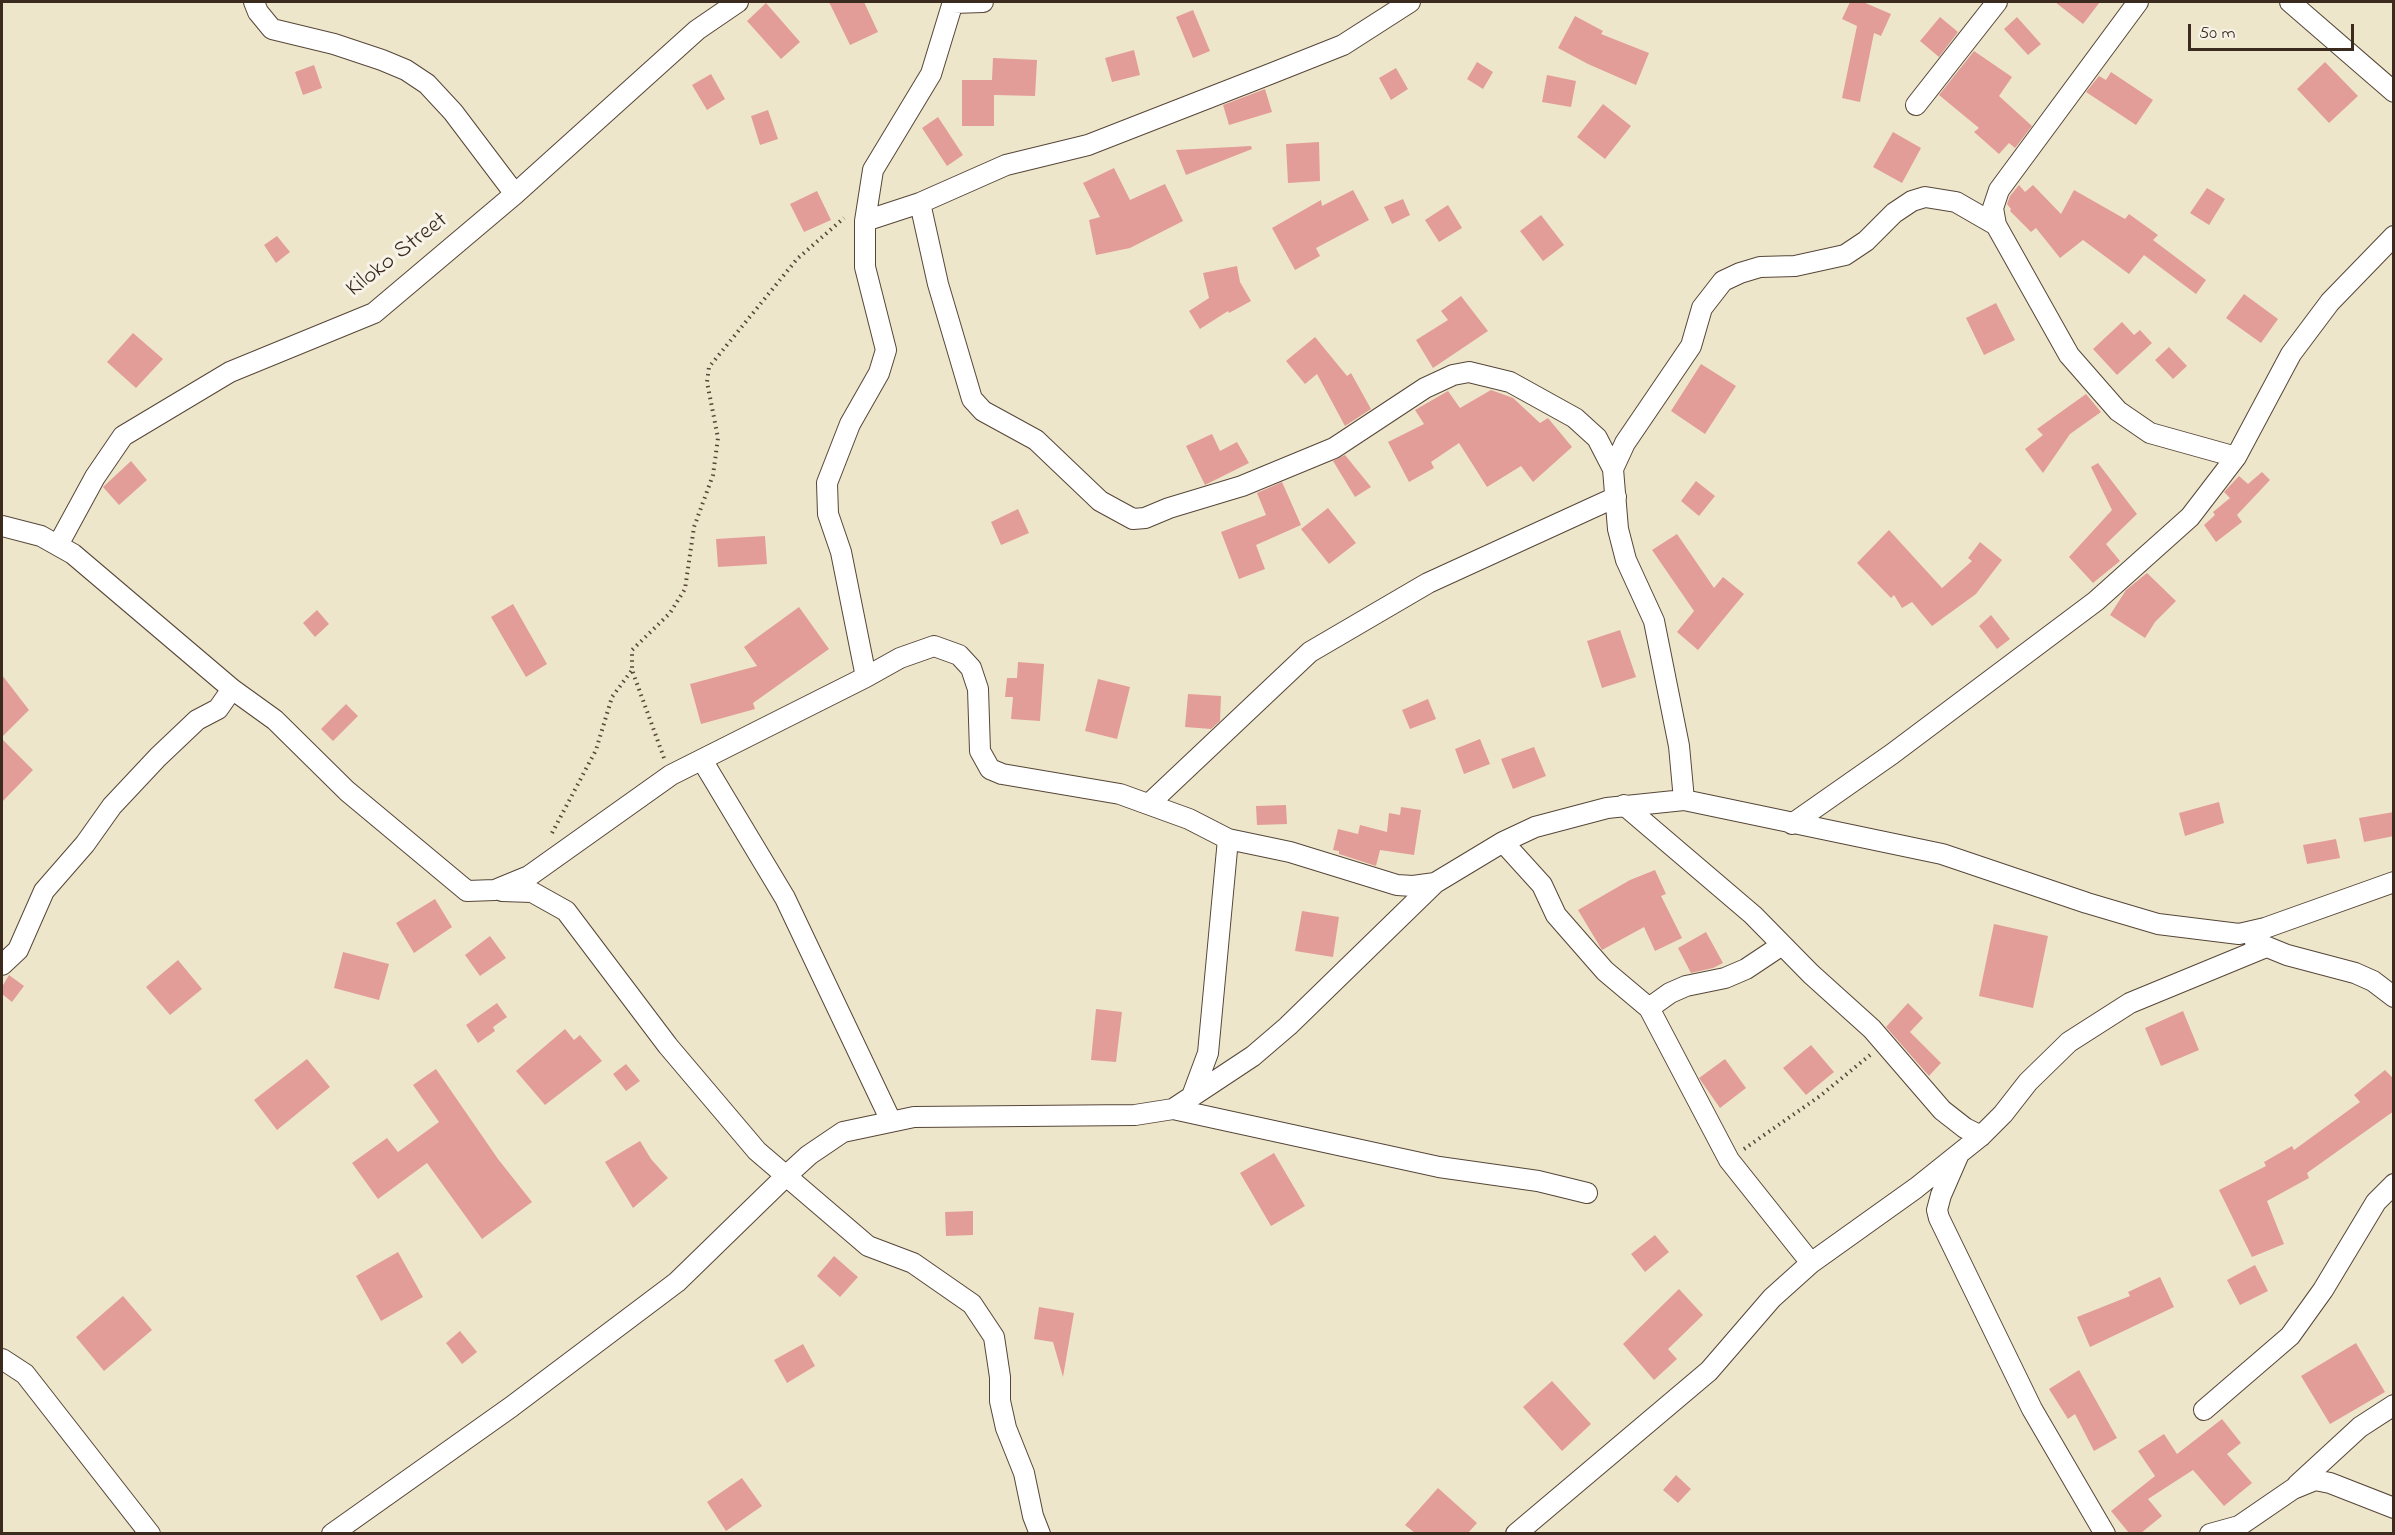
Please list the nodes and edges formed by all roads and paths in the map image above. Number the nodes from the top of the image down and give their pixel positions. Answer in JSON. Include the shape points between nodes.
{"nodes":[{"id":1,"x":254,"y":2,"type":"edge"},
{"id":2,"x":738,"y":2,"type":"edge"},
{"id":3,"x":953,"y":2,"type":"edge"},
{"id":4,"x":982,"y":2,"type":"edge"},
{"id":5,"x":1410,"y":2,"type":"edge"},
{"id":6,"x":1996,"y":2,"type":"edge"},
{"id":7,"x":2138,"y":2,"type":"edge"},
{"id":8,"x":2290,"y":2,"type":"edge"},
{"id":9,"x":2394,"y":92,"type":"edge"},
{"id":10,"x":1916,"y":105,"type":"dead end"},
{"id":11,"x":515,"y":194,"type":"junction"},
{"id":12,"x":920,"y":203,"type":"junction"},
{"id":13,"x":857,"y":215,"type":"junction"},
{"id":14,"x":1996,"y":225,"type":"junction"},
{"id":15,"x":2394,"y":236,"type":"edge"},
{"id":16,"x":2236,"y":457,"type":"junction"},
{"id":17,"x":1613,"y":469,"type":"junction"},
{"id":18,"x":1616,"y":497,"type":"junction"},
{"id":19,"x":2,"y":526,"type":"edge"},
{"id":20,"x":58,"y":545,"type":"junction"},
{"id":21,"x":632,"y":670,"type":"junction"},
{"id":22,"x":866,"y":677,"type":"junction"},
{"id":23,"x":232,"y":690,"type":"junction"},
{"id":24,"x":702,"y":760,"type":"junction"},
{"id":25,"x":671,"y":775,"type":"junction"},
{"id":26,"x":1683,"y":800,"type":"junction"},
{"id":27,"x":1150,"y":803,"type":"junction"},
{"id":28,"x":1624,"y":805,"type":"junction"},
{"id":29,"x":1792,"y":824,"type":"junction"},
{"id":30,"x":551,"y":834,"type":"dead end"},
{"id":31,"x":1228,"y":839,"type":"junction"},
{"id":32,"x":1503,"y":842,"type":"junction"},
{"id":33,"x":2394,"y":882,"type":"edge"},
{"id":34,"x":1435,"y":883,"type":"junction"},
{"id":35,"x":495,"y":891,"type":"junction"},
{"id":36,"x":2239,"y":934,"type":"junction"},
{"id":37,"x":1782,"y":945,"type":"junction"},
{"id":38,"x":2266,"y":947,"type":"junction"},
{"id":39,"x":2,"y":965,"type":"edge"},
{"id":40,"x":2394,"y":997,"type":"edge"},
{"id":41,"x":1649,"y":1008,"type":"junction"},
{"id":42,"x":1884,"y":1044,"type":"junction"},
{"id":43,"x":1191,"y":1098,"type":"junction"},
{"id":44,"x":1173,"y":1109,"type":"junction"},
{"id":45,"x":891,"y":1121,"type":"junction"},
{"id":46,"x":1981,"y":1136,"type":"junction"},
{"id":47,"x":1958,"y":1156,"type":"junction"},
{"id":48,"x":1729,"y":1160,"type":"junction"},
{"id":49,"x":787,"y":1175,"type":"junction"},
{"id":50,"x":2394,"y":1184,"type":"edge"},
{"id":51,"x":1587,"y":1193,"type":"dead end"},
{"id":52,"x":1811,"y":1263,"type":"junction"},
{"id":53,"x":2,"y":1359,"type":"edge"},
{"id":54,"x":2394,"y":1405,"type":"edge"},
{"id":55,"x":2204,"y":1410,"type":"dead end"},
{"id":56,"x":2293,"y":1489,"type":"junction"},
{"id":57,"x":2394,"y":1508,"type":"edge"},
{"id":58,"x":150,"y":1533,"type":"edge"},
{"id":59,"x":332,"y":1533,"type":"edge"},
{"id":60,"x":1040,"y":1533,"type":"edge"},
{"id":61,"x":1516,"y":1533,"type":"edge"},
{"id":62,"x":2105,"y":1533,"type":"edge"},
{"id":63,"x":2217,"y":1533,"type":"edge"}],
"edges":[{"from":1,"to":11,"type":"street","via":[[272,29],[382,60],[427,84]]},
{"from":2,"to":11,"type":"street","name":"Kiloko Street","via":[[682,43]]},
{"from":3,"to":4,"type":"street"},
{"from":3,"to":13,"type":"street","via":[[931,74],[873,170]]},
{"from":5,"to":12,"type":"street","via":[[1332,49],[1088,146],[1006,165]]},
{"from":6,"to":10,"type":"street"},
{"from":7,"to":14,"type":"street","via":[[1999,190],[1993,208]]},
{"from":8,"to":9,"type":"street"},
{"from":11,"to":20,"type":"street","name":"Kiloko Street","via":[[374,314],[230,372],[123,436],[95,477]]},
{"from":12,"to":13,"type":"street"},
{"from":12,"to":17,"type":"street","via":[[938,284],[972,399],[983,411],[1036,440],[1100,501],[1132,519],[1242,486],[1334,448],[1425,388],[1469,372],[1510,382],[1575,417],[1597,438]]},
{"from":13,"to":21,"type":"path","via":[[844,219],[797,259],[709,367],[707,382],[718,438],[713,476],[694,527],[685,589],[670,613],[632,650]]},
{"from":13,"to":22,"type":"street","via":[[865,267],[886,350],[879,373],[850,424],[827,483],[826,500],[858,626]]},
{"from":14,"to":16,"type":"street","via":[[2069,356],[2118,411],[2150,433]]},
{"from":14,"to":17,"type":"street","via":[[1956,202],[1925,197],[1894,213],[1866,241],[1845,255],[1795,266],[1760,267],[1723,281],[1702,308],[1691,346],[1625,443]]},
{"from":15,"to":16,"type":"street","via":[[2330,302],[2291,354]]},
{"from":16,"to":29,"type":"street","via":[[2190,517],[2096,601]]},
{"from":17,"to":18,"type":"street"},
{"from":18,"to":26,"type":"street","via":[[1618,529],[1626,560],[1656,631],[1679,746]]},
{"from":18,"to":27,"type":"street","via":[[1428,583],[1310,651]]},
{"from":19,"to":20,"type":"street","via":[[42,536]]},
{"from":20,"to":23,"type":"street"},
{"from":21,"to":25,"type":"path"},
{"from":21,"to":30,"type":"path","via":[[612,697],[596,750]]},
{"from":22,"to":24,"type":"street"},
{"from":22,"to":27,"type":"street","via":[[920,649],[934,646],[948,650],[971,668],[978,689],[980,751],[990,769]]},
{"from":23,"to":35,"type":"street","via":[[275,720],[347,791],[460,888]]},
{"from":23,"to":39,"type":"street","via":[[218,709],[197,720],[112,806],[44,891],[18,950]]},
{"from":24,"to":25,"type":"street"},
{"from":24,"to":45,"type":"street","via":[[785,898]]},
{"from":25,"to":35,"type":"street","via":[[529,876]]},
{"from":26,"to":28,"type":"street"},
{"from":26,"to":29,"type":"street"},
{"from":27,"to":31,"type":"street"},
{"from":28,"to":32,"type":"street","via":[[1562,819]]},
{"from":28,"to":37,"type":"street","via":[[1753,915]]},
{"from":29,"to":36,"type":"street","via":[[1942,854],[2158,924]]},
{"from":31,"to":34,"type":"street","via":[[1290,852],[1397,885]]},
{"from":31,"to":43,"type":"street","via":[[1208,1053]]},
{"from":32,"to":34,"type":"street"},
{"from":32,"to":41,"type":"street","via":[[1542,885],[1556,915],[1598,963]]},
{"from":33,"to":36,"type":"street"},
{"from":34,"to":43,"type":"street","via":[[1288,1026],[1253,1056]]},
{"from":35,"to":49,"type":"street","via":[[532,892],[566,911],[668,1046],[758,1151]]},
{"from":36,"to":38,"type":"street"},
{"from":37,"to":41,"type":"street","via":[[1746,969],[1686,986]]},
{"from":37,"to":42,"type":"street"},
{"from":38,"to":40,"type":"street","via":[[2373,981]]},
{"from":38,"to":46,"type":"street","via":[[2130,1003],[2096,1024],[2049,1059]]},
{"from":41,"to":48,"type":"street"},
{"from":42,"to":46,"type":"street","via":[[1942,1110]]},
{"from":42,"to":48,"type":"path","via":[[1820,1096]]},
{"from":43,"to":44,"type":"street"},
{"from":44,"to":45,"type":"street","via":[[1135,1115],[969,1115]]},
{"from":44,"to":51,"type":"street","via":[[1438,1167],[1538,1181]]},
{"from":45,"to":49,"type":"street","via":[[843,1132]]},
{"from":46,"to":47,"type":"street"},
{"from":47,"to":52,"type":"street"},
{"from":47,"to":62,"type":"street","via":[[1941,1195],[1939,1218],[2032,1409]]},
{"from":48,"to":52,"type":"street"},
{"from":49,"to":59,"type":"street","via":[[677,1282],[511,1407]]},
{"from":49,"to":60,"type":"street","via":[[868,1246],[913,1263],[972,1304],[985,1320],[994,1337],[1006,1428],[1024,1473]]},
{"from":50,"to":55,"type":"street","via":[[2376,1202],[2290,1336]]},
{"from":52,"to":61,"type":"street","via":[[1772,1298],[1709,1371]]},
{"from":53,"to":58,"type":"street","via":[[25,1374]]},
{"from":54,"to":56,"type":"street","via":[[2360,1427]]},
{"from":56,"to":57,"type":"street","via":[[2315,1480],[2330,1482]]},
{"from":56,"to":63,"type":"street","via":[[2251,1520]]}]}
